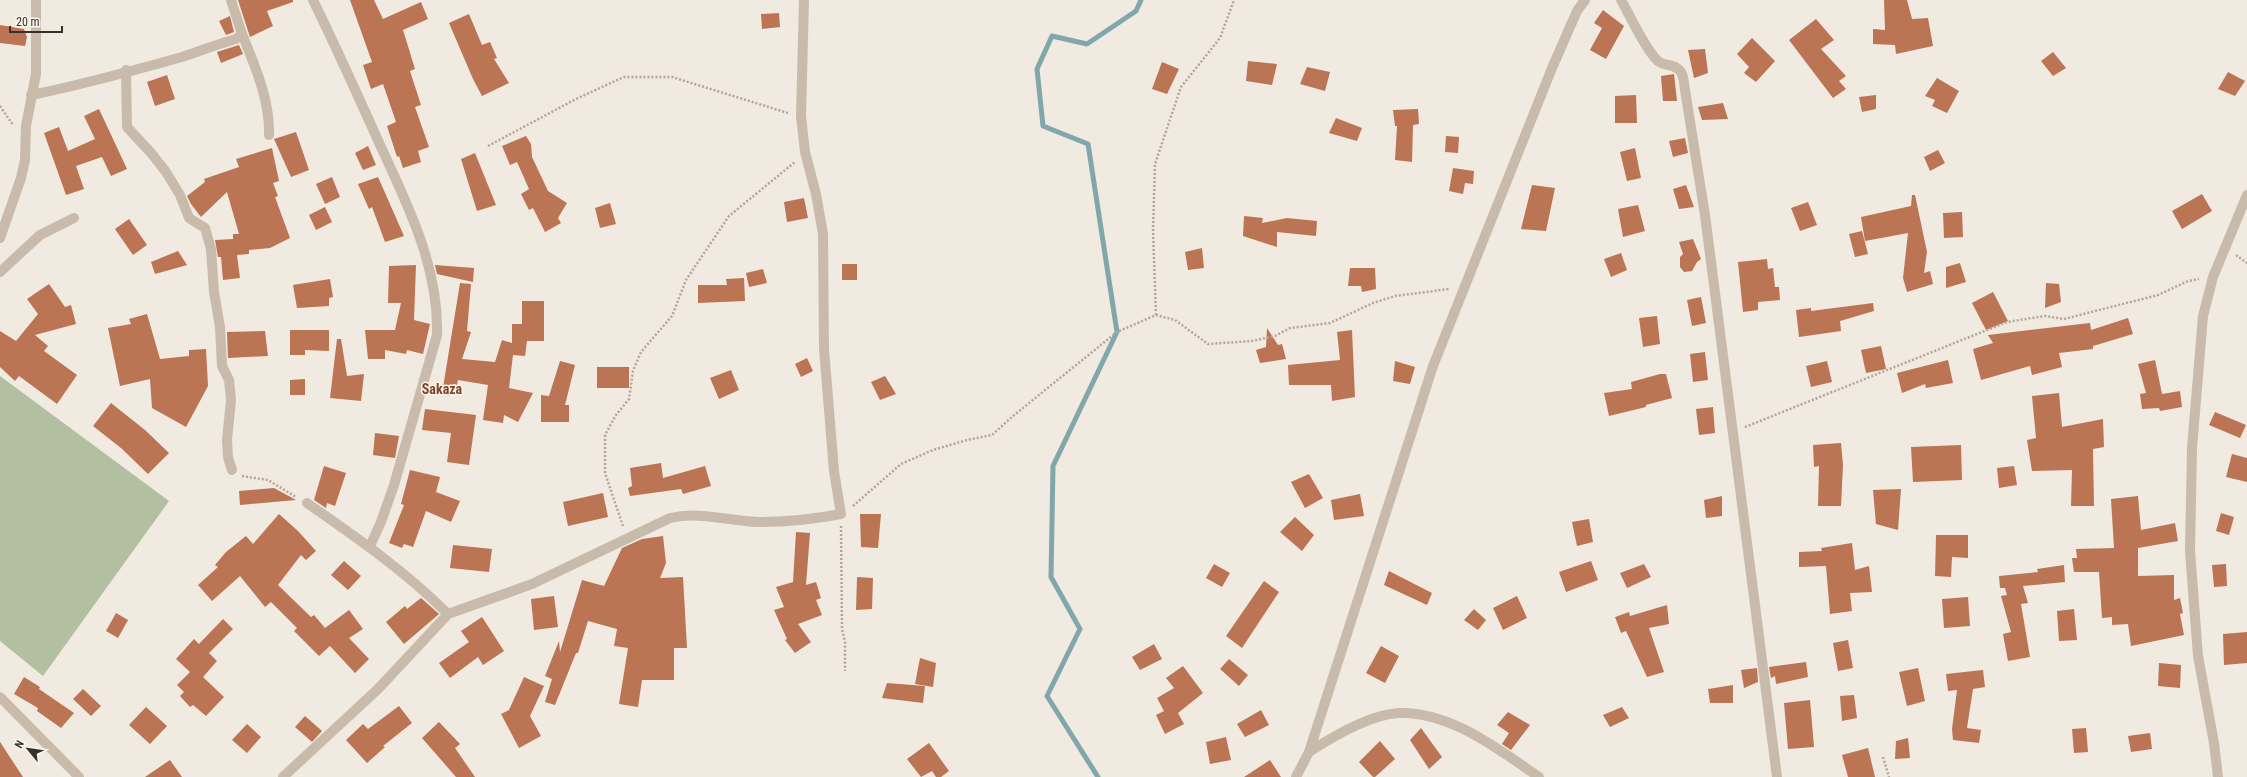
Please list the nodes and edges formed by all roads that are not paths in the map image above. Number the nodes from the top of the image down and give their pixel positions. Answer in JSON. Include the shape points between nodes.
{"nodes":[{"id":1,"x":36,"y":0,"type":"edge"},
{"id":2,"x":230,"y":0,"type":"edge"},
{"id":3,"x":313,"y":0,"type":"edge"},
{"id":4,"x":804,"y":0,"type":"edge"},
{"id":5,"x":1585,"y":0,"type":"edge"},
{"id":6,"x":1621,"y":0,"type":"edge"},
{"id":7,"x":242,"y":34,"type":"junction"},
{"id":8,"x":126,"y":70,"type":"junction"},
{"id":9,"x":31,"y":96,"type":"junction"},
{"id":10,"x":269,"y":134,"type":"dead end"},
{"id":11,"x":2247,"y":195,"type":"edge"},
{"id":12,"x":74,"y":218,"type":"dead end"},
{"id":13,"x":0,"y":238,"type":"edge"},
{"id":14,"x":0,"y":272,"type":"edge"},
{"id":15,"x":232,"y":470,"type":"road end"},
{"id":16,"x":307,"y":503,"type":"road end"},
{"id":17,"x":370,"y":546,"type":"junction"},
{"id":18,"x":448,"y":614,"type":"junction"},
{"id":19,"x":0,"y":697,"type":"edge"},
{"id":20,"x":1309,"y":752,"type":"junction"},
{"id":21,"x":79,"y":777,"type":"edge"},
{"id":22,"x":283,"y":777,"type":"edge"},
{"id":23,"x":1296,"y":777,"type":"edge"},
{"id":24,"x":1539,"y":777,"type":"edge"},
{"id":25,"x":1777,"y":777,"type":"edge"},
{"id":26,"x":2218,"y":777,"type":"edge"}],
"edges":[{"from":1,"to":9,"type":"street","via":[[36,66]]},
{"from":2,"to":7,"type":"street"},
{"from":3,"to":17,"type":"street","via":[[411,209],[430,273],[438,313],[437,335],[394,485]]},
{"from":4,"to":18,"type":"street","via":[[801,116],[805,152],[823,234],[824,349],[834,471],[841,514],[758,522],[724,517],[670,518],[532,584]]},
{"from":5,"to":20,"type":"street","via":[[1577,11],[1552,68],[1433,366]]},
{"from":6,"to":25,"type":"street","via":[[1646,47],[1656,60],[1662,65],[1677,68],[1682,73],[1705,215]]},
{"from":7,"to":8,"type":"street","via":[[183,56]]},
{"from":7,"to":10,"type":"street","via":[[270,114]]},
{"from":8,"to":9,"type":"street","via":[[85,84]]},
{"from":8,"to":15,"type":"street","via":[[127,127],[166,172],[180,195],[189,218],[205,228],[212,249],[222,366],[230,380],[231,400],[226,440]]},
{"from":9,"to":13,"type":"street","via":[[21,178]]},
{"from":11,"to":26,"type":"street","via":[[2213,277],[2202,324],[2192,448],[2190,551],[2198,656]]},
{"from":12,"to":14,"type":"street","via":[[40,235]]},
{"from":16,"to":17,"type":"street"},
{"from":17,"to":18,"type":"street"},
{"from":18,"to":22,"type":"street","via":[[378,689]]},
{"from":19,"to":21,"type":"street"},
{"from":20,"to":23,"type":"street"},
{"from":20,"to":24,"type":"street","via":[[1339,733],[1366,722],[1396,713],[1418,714],[1446,722],[1482,739]]}]}
